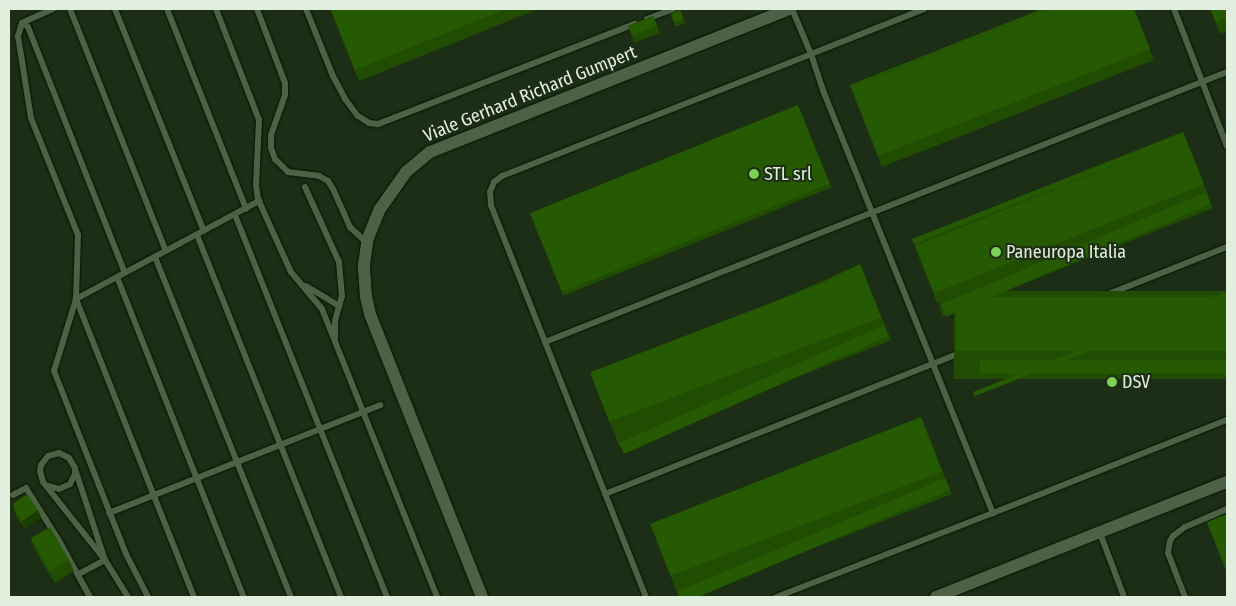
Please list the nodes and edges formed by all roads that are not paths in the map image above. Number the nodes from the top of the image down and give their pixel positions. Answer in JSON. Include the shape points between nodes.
{"nodes":[{"id":1,"x":53,"y":9,"type":"edge"},
{"id":2,"x":70,"y":9,"type":"edge"},
{"id":3,"x":115,"y":9,"type":"edge"},
{"id":4,"x":167,"y":9,"type":"edge"},
{"id":5,"x":216,"y":9,"type":"edge"},
{"id":6,"x":257,"y":9,"type":"edge"},
{"id":7,"x":306,"y":9,"type":"edge"},
{"id":8,"x":673,"y":9,"type":"edge"},
{"id":9,"x":792,"y":9,"type":"edge"},
{"id":10,"x":924,"y":9,"type":"edge"},
{"id":11,"x":1174,"y":9,"type":"edge"},
{"id":12,"x":21,"y":26,"type":"junction"},
{"id":13,"x":811,"y":54,"type":"junction"},
{"id":14,"x":1227,"y":72,"type":"edge"},
{"id":15,"x":1202,"y":82,"type":"junction"},
{"id":16,"x":1227,"y":146,"type":"edge"},
{"id":17,"x":305,"y":187,"type":"dead end"},
{"id":18,"x":260,"y":201,"type":"junction"},
{"id":19,"x":246,"y":208,"type":"junction"},
{"id":20,"x":872,"y":214,"type":"junction"},
{"id":21,"x":235,"y":215,"type":"junction"},
{"id":22,"x":204,"y":231,"type":"junction"},
{"id":23,"x":197,"y":235,"type":"junction"},
{"id":24,"x":367,"y":244,"type":"junction"},
{"id":25,"x":1227,"y":247,"type":"edge"},
{"id":26,"x":166,"y":251,"type":"junction"},
{"id":27,"x":156,"y":257,"type":"junction"},
{"id":28,"x":124,"y":273,"type":"junction"},
{"id":29,"x":117,"y":277,"type":"junction"},
{"id":30,"x":297,"y":280,"type":"junction"},
{"id":31,"x":76,"y":299,"type":"junction"},
{"id":32,"x":339,"y":306,"type":"junction"},
{"id":33,"x":545,"y":342,"type":"junction"},
{"id":34,"x":337,"y":346,"type":"junction"},
{"id":35,"x":932,"y":364,"type":"junction"},
{"id":36,"x":380,"y":405,"type":"dead end"},
{"id":37,"x":363,"y":412,"type":"junction"},
{"id":38,"x":1227,"y":420,"type":"edge"},
{"id":39,"x":320,"y":428,"type":"junction"},
{"id":40,"x":280,"y":444,"type":"junction"},
{"id":41,"x":237,"y":462,"type":"junction"},
{"id":42,"x":75,"y":468,"type":"junction"},
{"id":43,"x":196,"y":478,"type":"junction"},
{"id":44,"x":1227,"y":482,"type":"edge"},
{"id":45,"x":48,"y":486,"type":"junction"},
{"id":46,"x":605,"y":494,"type":"junction"},
{"id":47,"x":14,"y":495,"type":"dead end"},
{"id":48,"x":154,"y":495,"type":"junction"},
{"id":49,"x":1227,"y":510,"type":"edge"},
{"id":50,"x":109,"y":513,"type":"junction"},
{"id":51,"x":994,"y":513,"type":"junction"},
{"id":52,"x":1100,"y":533,"type":"junction"},
{"id":53,"x":105,"y":560,"type":"junction"},
{"id":54,"x":79,"y":574,"type":"junction"},
{"id":55,"x":90,"y":597,"type":"edge"},
{"id":56,"x":128,"y":597,"type":"edge"},
{"id":57,"x":148,"y":597,"type":"edge"},
{"id":58,"x":194,"y":597,"type":"edge"},
{"id":59,"x":244,"y":597,"type":"edge"},
{"id":60,"x":291,"y":597,"type":"edge"},
{"id":61,"x":341,"y":597,"type":"edge"},
{"id":62,"x":387,"y":597,"type":"edge"},
{"id":63,"x":437,"y":597,"type":"edge"},
{"id":64,"x":482,"y":597,"type":"edge"},
{"id":65,"x":646,"y":597,"type":"edge"},
{"id":66,"x":776,"y":597,"type":"edge"},
{"id":67,"x":936,"y":597,"type":"edge"},
{"id":68,"x":1124,"y":597,"type":"edge"},
{"id":69,"x":1185,"y":597,"type":"edge"}],
"edges":[{"from":1,"to":12,"type":"lane"},
{"from":2,"to":26,"type":"lane"},
{"from":3,"to":22,"type":"lane"},
{"from":4,"to":19,"type":"lane"},
{"from":5,"to":18,"type":"lane","via":[[259,120],[256,184]]},
{"from":6,"to":24,"type":"lane","via":[[285,83],[271,136],[273,154],[278,164],[288,172],[319,176],[328,181],[350,227]]},
{"from":7,"to":8,"type":"lane","via":[[345,99],[358,116],[378,124]]},
{"from":9,"to":13,"type":"lane"},
{"from":9,"to":24,"type":"street","name":"Viale Gerhard Richard Gumpert","via":[[430,152],[413,165],[388,195]]},
{"from":10,"to":13,"type":"lane"},
{"from":11,"to":15,"type":"lane"},
{"from":12,"to":28,"type":"lane","via":[[25,24],[28,27]]},
{"from":12,"to":31,"type":"lane","via":[[18,36],[31,118],[78,236]]},
{"from":13,"to":20,"type":"lane"},
{"from":13,"to":33,"type":"lane","via":[[502,176],[494,182],[490,192],[491,205]]},
{"from":14,"to":15,"type":"lane"},
{"from":15,"to":16,"type":"lane"},
{"from":15,"to":20,"type":"lane"},
{"from":17,"to":32,"type":"lane","via":[[339,262],[342,296]]},
{"from":18,"to":19,"type":"lane"},
{"from":18,"to":30,"type":"lane"},
{"from":19,"to":21,"type":"lane"},
{"from":20,"to":33,"type":"lane"},
{"from":20,"to":35,"type":"lane"},
{"from":21,"to":22,"type":"lane"},
{"from":21,"to":39,"type":"lane"},
{"from":22,"to":23,"type":"lane"},
{"from":23,"to":26,"type":"lane"},
{"from":23,"to":40,"type":"lane"},
{"from":24,"to":64,"type":"street","name":"Viale Gerhard Richard Gumpert","via":[[364,282],[370,314]]},
{"from":25,"to":35,"type":"lane"},
{"from":26,"to":27,"type":"lane"},
{"from":27,"to":28,"type":"lane"},
{"from":27,"to":41,"type":"lane"},
{"from":28,"to":29,"type":"lane"},
{"from":29,"to":31,"type":"lane"},
{"from":29,"to":43,"type":"lane"},
{"from":30,"to":32,"type":"lane"},
{"from":30,"to":34,"type":"lane","via":[[319,303]]},
{"from":31,"to":48,"type":"lane"},
{"from":31,"to":50,"type":"lane","via":[[54,372]]},
{"from":32,"to":34,"type":"lane","via":[[335,320]]},
{"from":33,"to":46,"type":"lane"},
{"from":34,"to":37,"type":"lane"},
{"from":35,"to":46,"type":"lane"},
{"from":35,"to":51,"type":"lane"},
{"from":36,"to":37,"type":"lane"},
{"from":37,"to":39,"type":"lane"},
{"from":37,"to":63,"type":"lane"},
{"from":38,"to":51,"type":"lane"},
{"from":39,"to":40,"type":"lane"},
{"from":39,"to":62,"type":"lane"},
{"from":40,"to":41,"type":"lane"},
{"from":40,"to":61,"type":"lane"},
{"from":41,"to":43,"type":"lane"},
{"from":41,"to":60,"type":"lane"},
{"from":42,"to":45,"type":"lane","via":[[73,479],[65,488]]},
{"from":42,"to":45,"type":"lane","via":[[64,455],[48,456],[40,470],[43,482]]},
{"from":42,"to":53,"type":"lane"},
{"from":43,"to":48,"type":"lane"},
{"from":43,"to":59,"type":"lane"},
{"from":44,"to":52,"type":"street"},
{"from":45,"to":53,"type":"lane"},
{"from":46,"to":65,"type":"lane"},
{"from":47,"to":54,"type":"lane","via":[[26,488]]},
{"from":48,"to":50,"type":"lane"},
{"from":48,"to":58,"type":"lane"},
{"from":49,"to":69,"type":"lane","via":[[1186,527],[1170,542],[1168,553]]},
{"from":50,"to":57,"type":"lane","via":[[133,571]]},
{"from":51,"to":66,"type":"lane"},
{"from":52,"to":67,"type":"street"},
{"from":52,"to":68,"type":"lane"},
{"from":53,"to":54,"type":"lane"},
{"from":53,"to":56,"type":"lane"},
{"from":54,"to":55,"type":"lane"}]}
